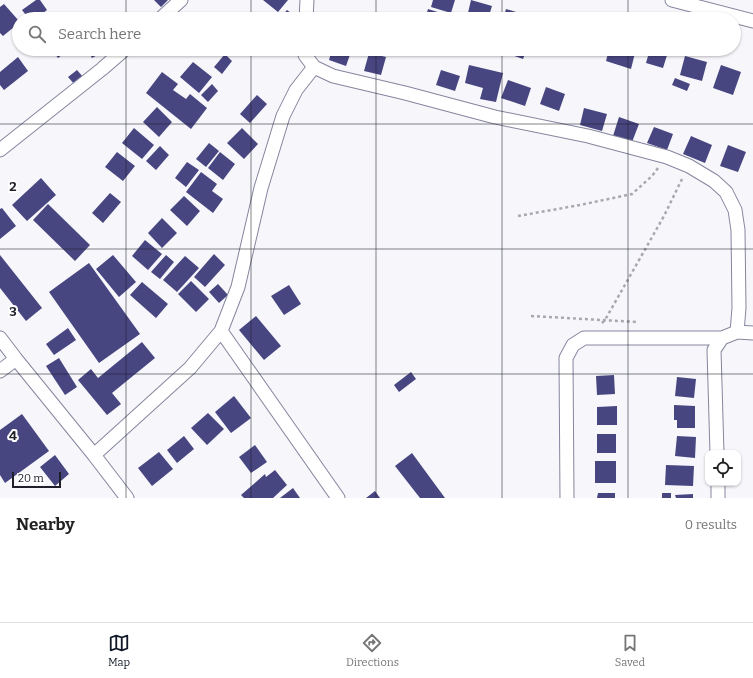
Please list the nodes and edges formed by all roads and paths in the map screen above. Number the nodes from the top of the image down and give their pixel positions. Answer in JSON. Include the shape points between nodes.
{"nodes":[{"id":1,"x":181,"y":0,"type":"edge"},
{"id":2,"x":307,"y":0,"type":"edge"},
{"id":3,"x":672,"y":0,"type":"edge"},
{"id":4,"x":168,"y":12,"type":"edge"},
{"id":5,"x":306,"y":12,"type":"edge"},
{"id":6,"x":718,"y":12,"type":"edge"},
{"id":7,"x":741,"y":18,"type":"edge"},
{"id":8,"x":753,"y":21,"type":"edge"},
{"id":9,"x":117,"y":56,"type":"edge"},
{"id":10,"x":306,"y":56,"type":"edge"},
{"id":11,"x":314,"y":67,"type":"junction"},
{"id":12,"x":0,"y":150,"type":"edge"},
{"id":13,"x":667,"y":157,"type":"junction"},
{"id":14,"x":689,"y":166,"type":"junction"},
{"id":15,"x":518,"y":216,"type":"dead end"},
{"id":16,"x":221,"y":331,"type":"junction"},
{"id":17,"x":737,"y":332,"type":"junction"},
{"id":18,"x":753,"y":333,"type":"edge"},
{"id":19,"x":0,"y":338,"type":"edge"},
{"id":20,"x":584,"y":338,"type":"junction"},
{"id":21,"x":722,"y":338,"type":"junction"},
{"id":22,"x":16,"y":359,"type":"junction"},
{"id":23,"x":0,"y":371,"type":"edge"},
{"id":24,"x":717,"y":450,"type":"edge"},
{"id":25,"x":94,"y":455,"type":"junction"},
{"id":26,"x":718,"y":486,"type":"edge"},
{"id":27,"x":127,"y":498,"type":"edge"},
{"id":28,"x":338,"y":498,"type":"edge"},
{"id":29,"x":567,"y":498,"type":"edge"},
{"id":30,"x":718,"y":498,"type":"edge"}],
"edges":[{"from":1,"to":4,"type":"street"},
{"from":2,"to":5,"type":"street"},
{"from":3,"to":6,"type":"street"},
{"from":7,"to":8,"type":"street"},
{"from":9,"to":12,"type":"street"},
{"from":10,"to":11,"type":"street"},
{"from":11,"to":13,"type":"street","via":[[333,76]]},
{"from":11,"to":16,"type":"street","via":[[296,90],[283,116],[261,188],[238,287]]},
{"from":13,"to":14,"type":"street"},
{"from":13,"to":15,"type":"path","via":[[652,176],[632,194]]},
{"from":14,"to":17,"type":"street","via":[[714,181],[726,192],[735,210],[738,230]]},
{"from":14,"to":20,"type":"path","via":[[605,320]]},
{"from":16,"to":25,"type":"street","via":[[190,368]]},
{"from":16,"to":28,"type":"street"},
{"from":17,"to":18,"type":"street"},
{"from":17,"to":21,"type":"street"},
{"from":19,"to":22,"type":"street"},
{"from":20,"to":21,"type":"street"},
{"from":20,"to":29,"type":"street","via":[[573,345],[566,358]]},
{"from":21,"to":24,"type":"street","via":[[714,350]]},
{"from":22,"to":23,"type":"street"},
{"from":22,"to":25,"type":"street"},
{"from":25,"to":27,"type":"street"},
{"from":26,"to":30,"type":"street"}]}
